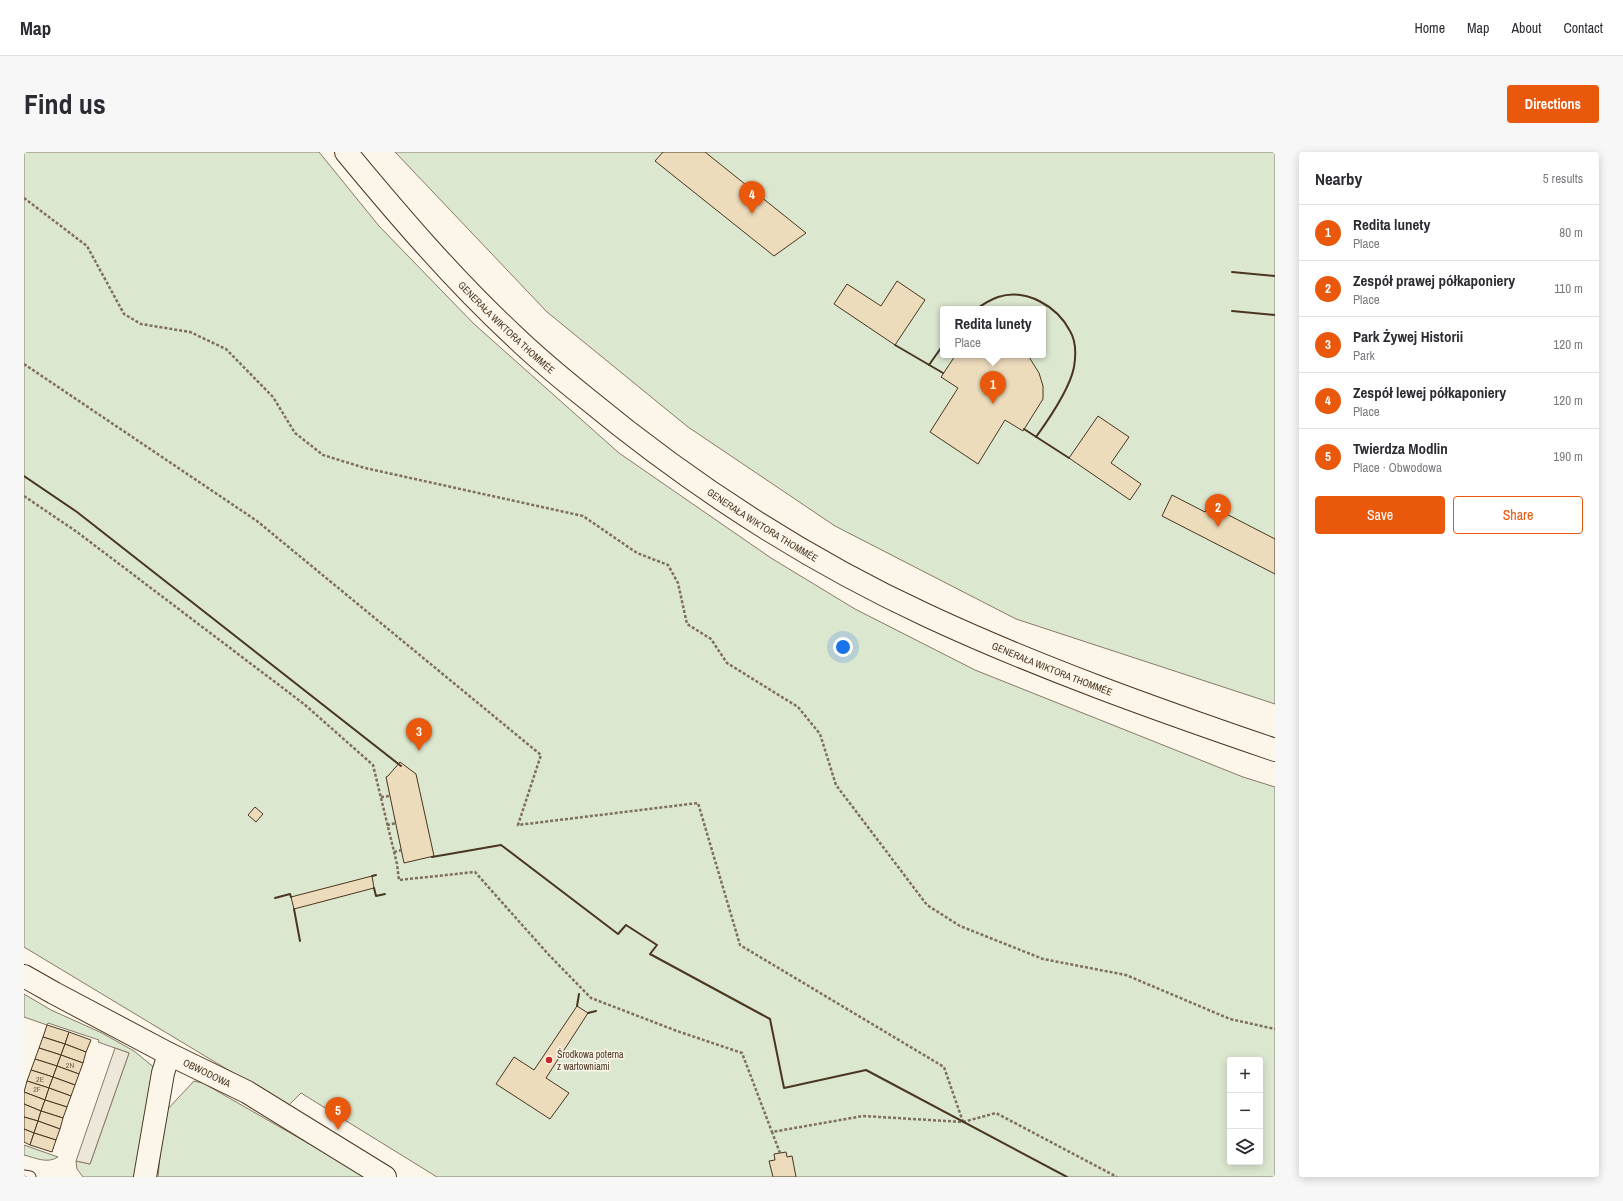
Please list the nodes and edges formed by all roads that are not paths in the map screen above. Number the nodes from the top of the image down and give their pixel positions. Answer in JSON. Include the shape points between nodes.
{"nodes":[{"id":1,"x":346,"y":152,"type":"edge"},
{"id":2,"x":1275,"y":750,"type":"edge"},
{"id":3,"x":24,"y":976,"type":"edge"},
{"id":4,"x":169,"y":1054,"type":"junction"},
{"id":5,"x":24,"y":1176,"type":"edge"},
{"id":6,"x":30,"y":1177,"type":"edge"},
{"id":7,"x":145,"y":1177,"type":"edge"},
{"id":8,"x":385,"y":1177,"type":"edge"}],
"edges":[{"from":1,"to":2,"type":"main road","name":"GENERAŁA WIKTORA THOMMÉE","via":[[428,247],[518,340],[629,433],[771,531],[843,573],[927,616],[1035,662]]},
{"from":3,"to":4,"type":"main road","name":"OBWODOWA"},
{"from":4,"to":7,"type":"main road","via":[[163,1073]]},
{"from":4,"to":8,"type":"main road","name":"OBWODOWA","via":[[247,1092]]},
{"from":5,"to":6,"type":"lane"}]}
